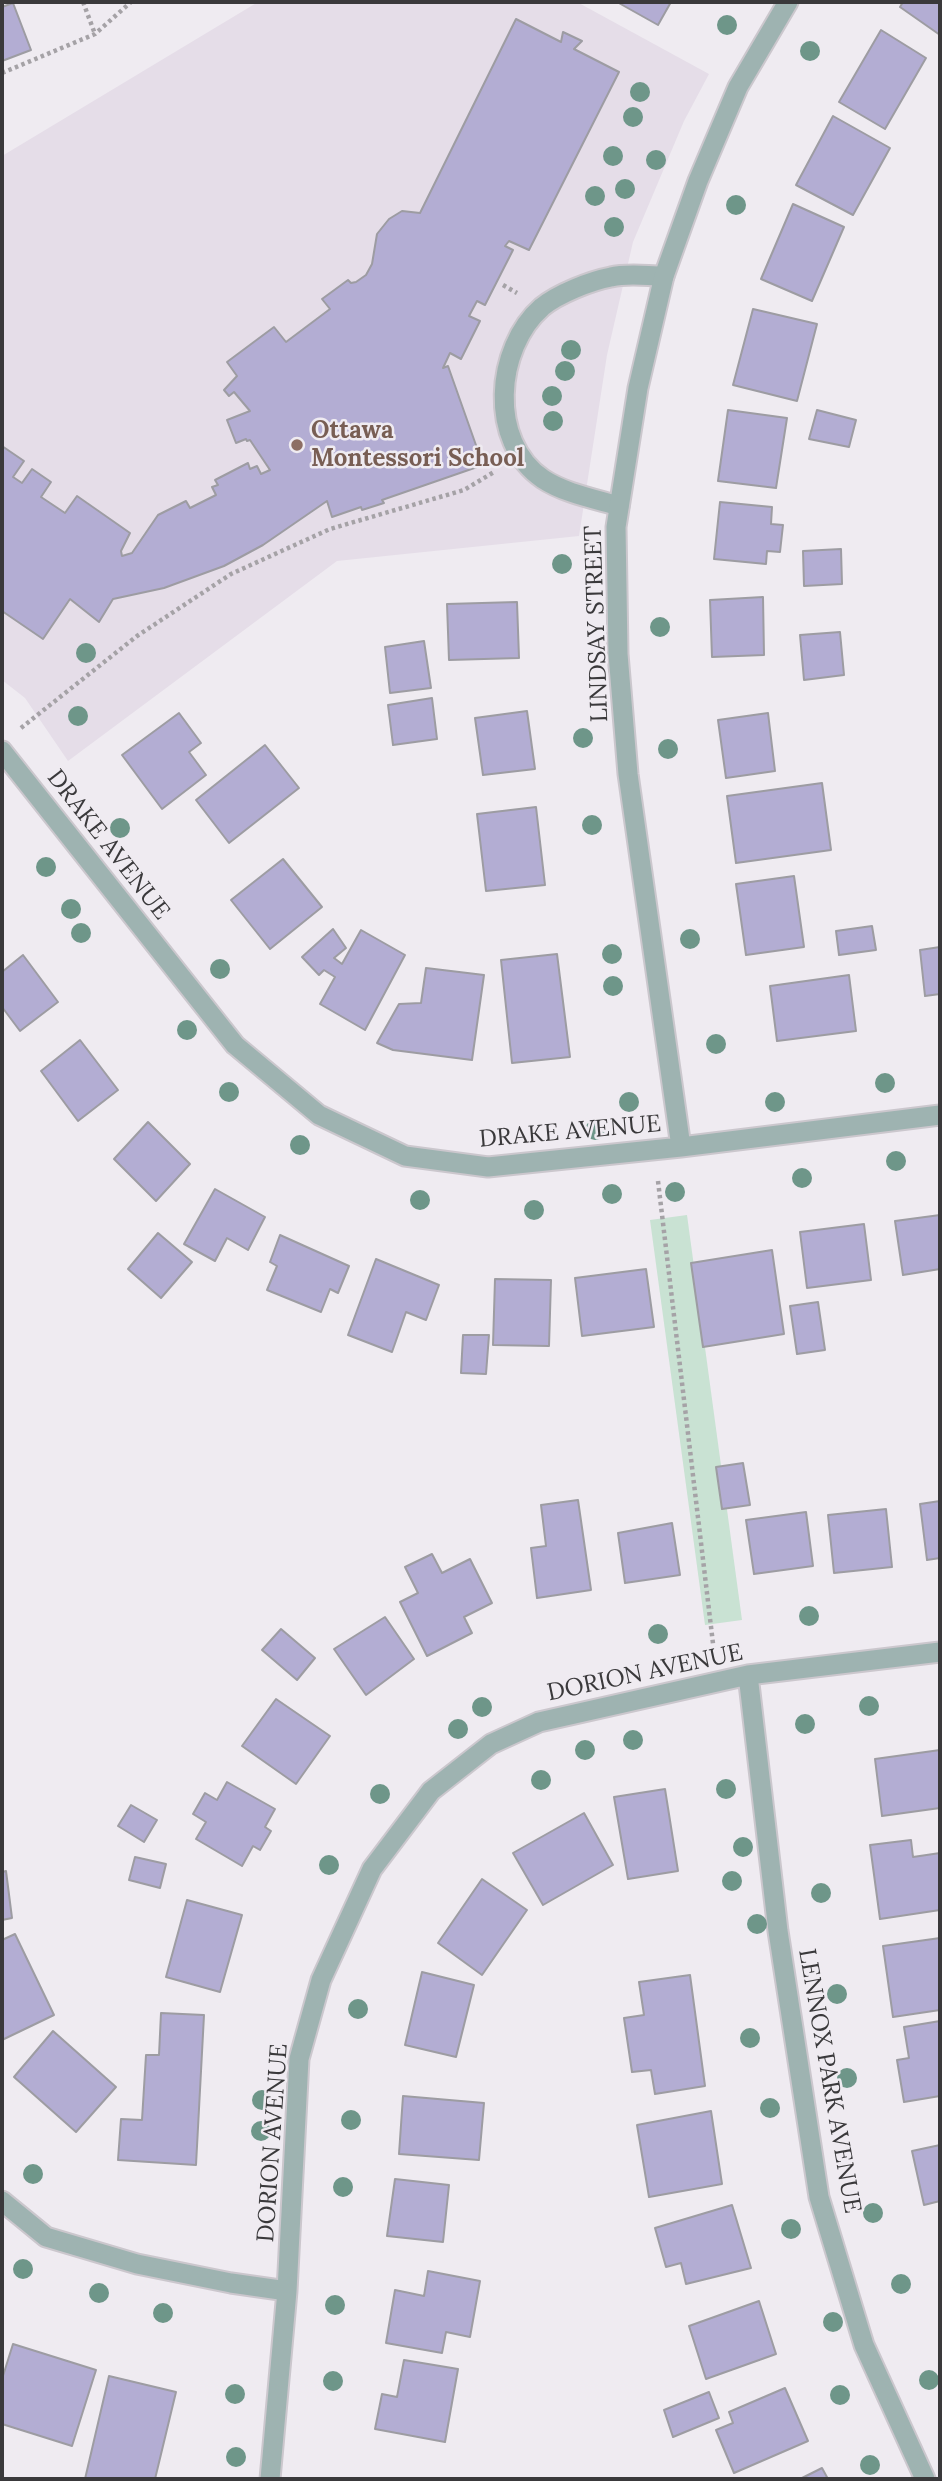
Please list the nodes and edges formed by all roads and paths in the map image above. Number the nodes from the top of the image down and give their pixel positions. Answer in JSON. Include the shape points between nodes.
{"nodes":[{"id":1,"x":83,"y":2,"type":"edge"},
{"id":2,"x":131,"y":2,"type":"edge"},
{"id":3,"x":788,"y":2,"type":"edge"},
{"id":4,"x":95,"y":34,"type":"junction"},
{"id":5,"x":2,"y":73,"type":"edge"},
{"id":6,"x":664,"y":276,"type":"junction"},
{"id":7,"x":495,"y":471,"type":"dead end"},
{"id":8,"x":619,"y":506,"type":"junction"},
{"id":9,"x":17,"y":731,"type":"dead end"},
{"id":10,"x":2,"y":751,"type":"edge"},
{"id":11,"x":940,"y":1115,"type":"edge"},
{"id":12,"x":681,"y":1147,"type":"junction"},
{"id":13,"x":656,"y":1150,"type":"junction"},
{"id":14,"x":940,"y":1652,"type":"edge"},
{"id":15,"x":748,"y":1675,"type":"junction"},
{"id":16,"x":717,"y":1680,"type":"junction"},
{"id":17,"x":2,"y":2201,"type":"edge"},
{"id":18,"x":287,"y":2291,"type":"junction"},
{"id":19,"x":270,"y":2479,"type":"edge"},
{"id":20,"x":925,"y":2479,"type":"edge"}],
"edges":[{"from":1,"to":4,"type":"path"},
{"from":2,"to":4,"type":"path"},
{"from":3,"to":6,"type":"street","name":"LINDSAY STREET","via":[[738,88]]},
{"from":4,"to":5,"type":"path"},
{"from":6,"to":8,"type":"street","name":"LINDSAY STREET","via":[[638,388]]},
{"from":6,"to":8,"type":"street","via":[[612,276],[575,288],[542,307],[522,332],[508,364],[507,420],[523,460],[543,479]]},
{"from":7,"to":9,"type":"path","via":[[464,490],[330,528],[231,574],[137,636]]},
{"from":8,"to":12,"type":"street","name":"LINDSAY STREET","via":[[617,641],[628,774]]},
{"from":10,"to":13,"type":"street","name":"DRAKE AVENUE","via":[[235,1045],[319,1115],[405,1156],[488,1167]]},
{"from":11,"to":12,"type":"street","name":"DRAKE AVENUE"},
{"from":12,"to":13,"type":"street","name":"DRAKE AVENUE"},
{"from":13,"to":16,"type":"path"},
{"from":14,"to":15,"type":"street","name":"DORION AVENUE"},
{"from":15,"to":16,"type":"street","name":"DORION AVENUE"},
{"from":15,"to":20,"type":"street","name":"LENNOX PARK AVENUE","via":[[778,1931],[819,2197],[864,2345]]},
{"from":16,"to":18,"type":"street","name":"DORION AVENUE","via":[[539,1722],[491,1744],[431,1791],[372,1869],[321,1980],[299,2059]]},
{"from":17,"to":18,"type":"street","via":[[46,2237],[137,2264]]},
{"from":18,"to":19,"type":"street","name":"DORION AVENUE"}]}
